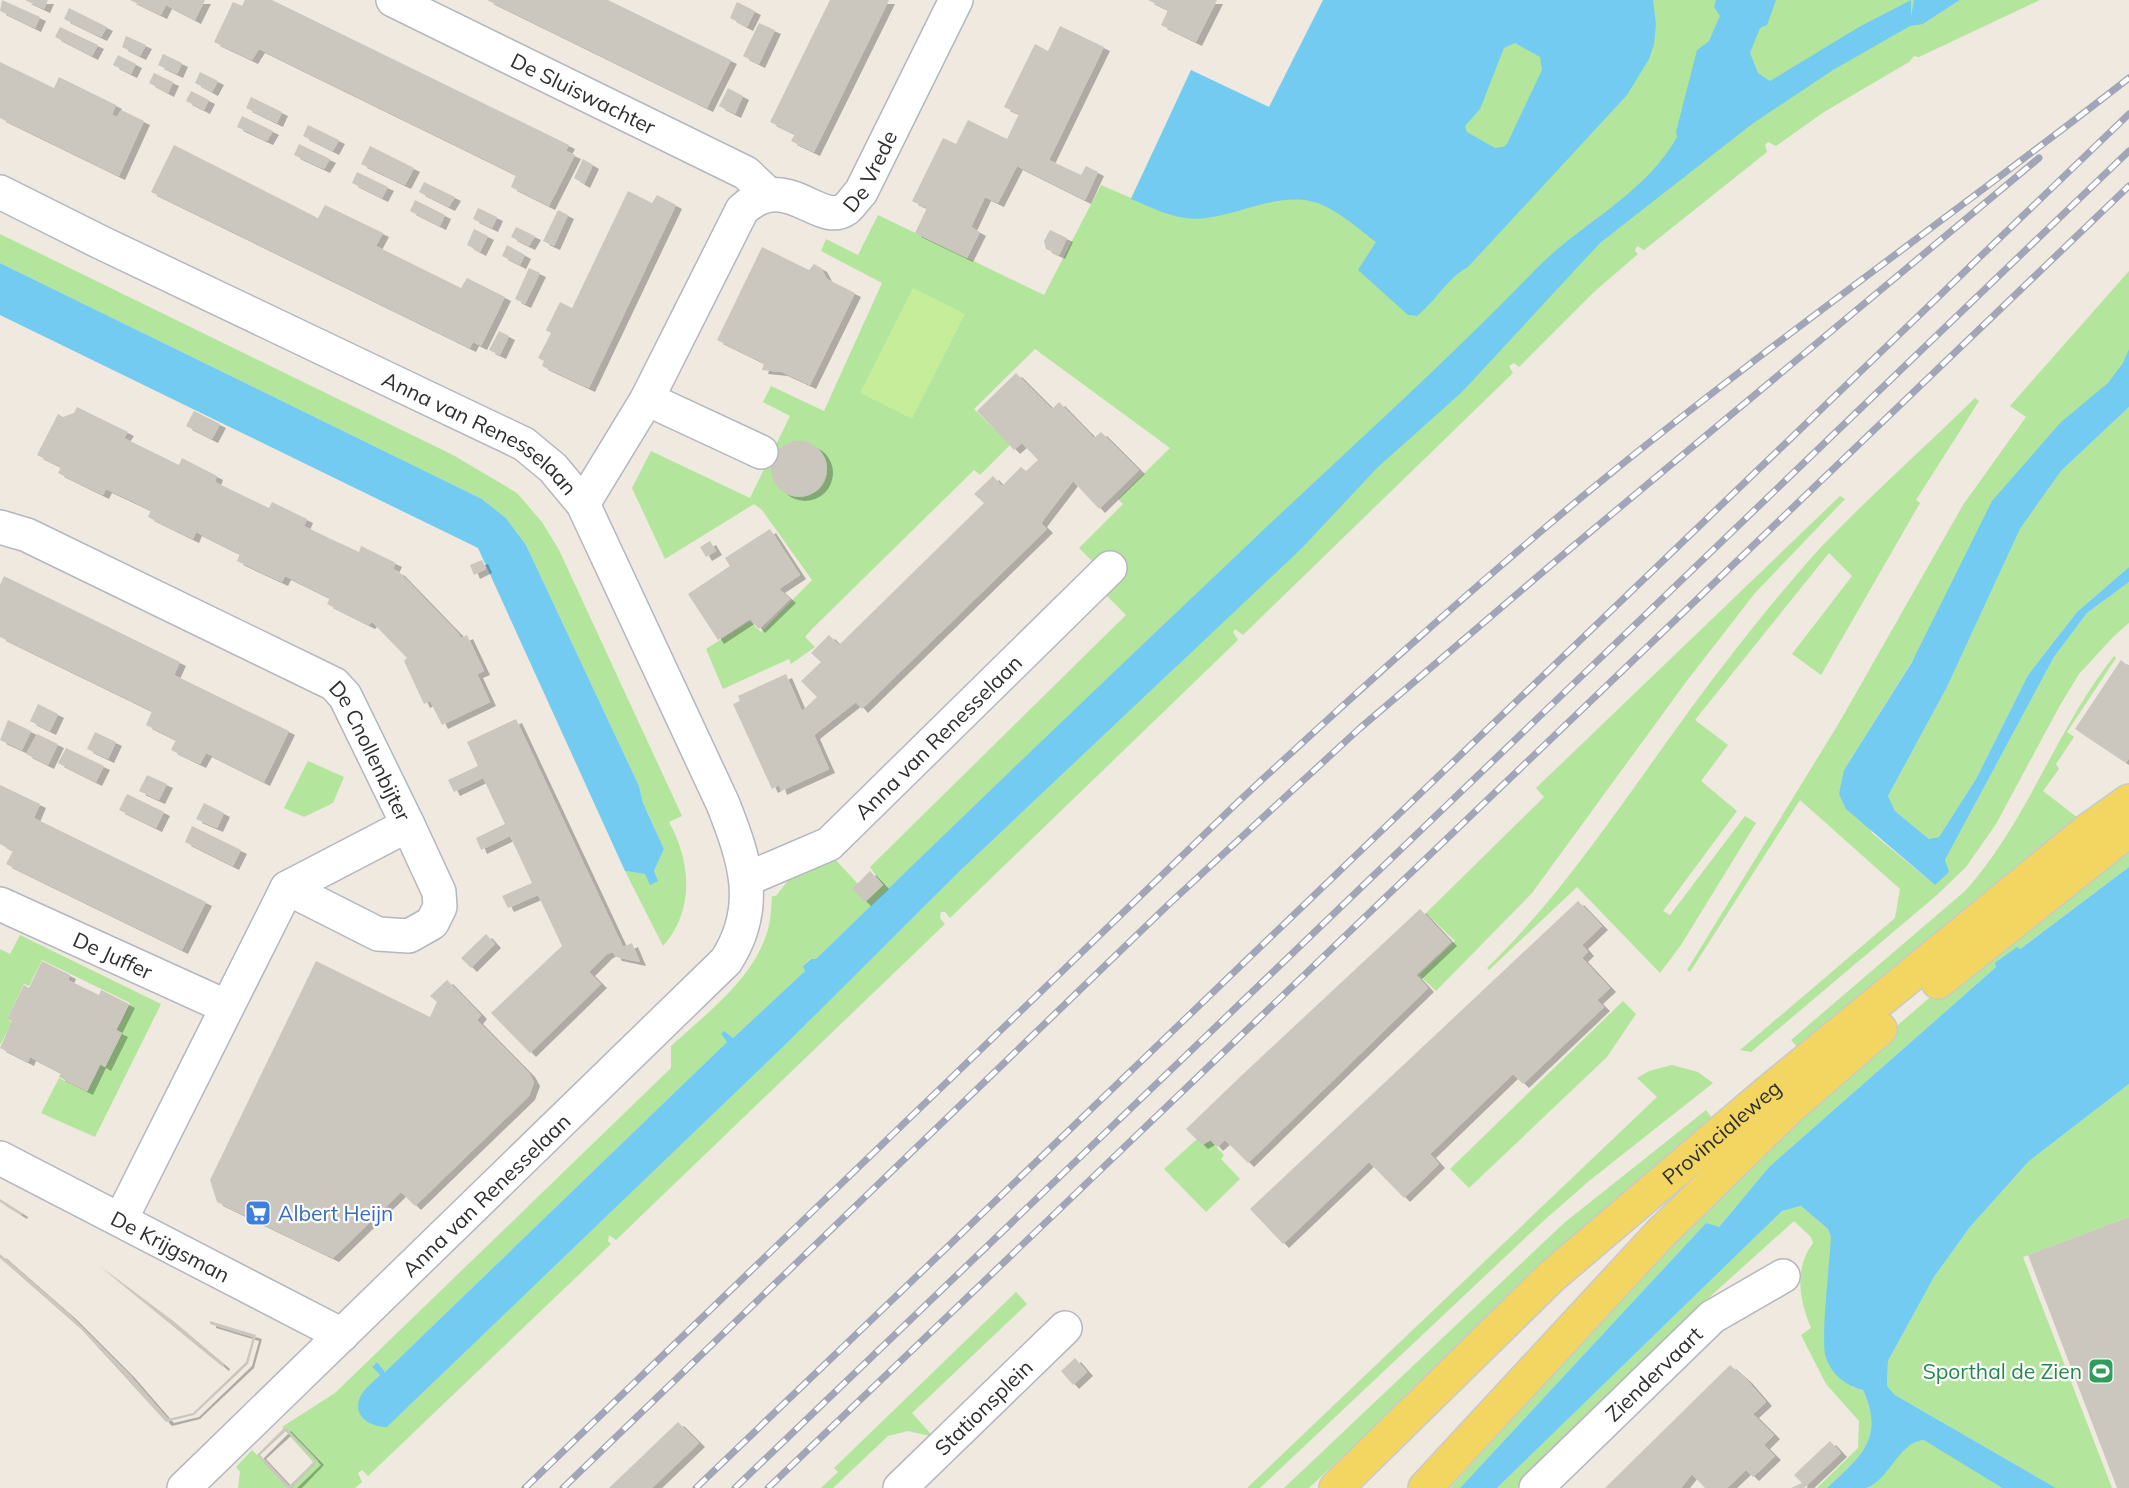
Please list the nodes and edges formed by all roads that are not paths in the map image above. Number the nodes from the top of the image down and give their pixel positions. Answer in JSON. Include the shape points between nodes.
{"nodes":[{"id":1,"x":393,"y":0,"type":"edge"},
{"id":2,"x":956,"y":0,"type":"edge"},
{"id":3,"x":0,"y":192,"type":"edge"},
{"id":4,"x":768,"y":194,"type":"junction"},
{"id":5,"x":647,"y":399,"type":"junction"},
{"id":6,"x":761,"y":452,"type":"dead end"},
{"id":7,"x":583,"y":504,"type":"junction"},
{"id":8,"x":0,"y":527,"type":"edge"},
{"id":9,"x":1110,"y":568,"type":"dead end"},
{"id":10,"x":2129,"y":801,"type":"edge"},
{"id":11,"x":408,"y":825,"type":"junction"},
{"id":12,"x":2129,"y":830,"type":"edge"},
{"id":13,"x":747,"y":879,"type":"junction"},
{"id":14,"x":287,"y":888,"type":"junction"},
{"id":15,"x":0,"y":904,"type":"edge"},
{"id":16,"x":227,"y":1007,"type":"junction"},
{"id":17,"x":0,"y":1158,"type":"edge"},
{"id":18,"x":121,"y":1219,"type":"junction"},
{"id":19,"x":1783,"y":1276,"type":"dead end"},
{"id":20,"x":1065,"y":1328,"type":"dead end"},
{"id":21,"x":342,"y":1335,"type":"junction"},
{"id":22,"x":184,"y":1488,"type":"edge"},
{"id":23,"x":900,"y":1488,"type":"edge"},
{"id":24,"x":1336,"y":1488,"type":"edge"},
{"id":25,"x":1425,"y":1488,"type":"edge"},
{"id":26,"x":1536,"y":1488,"type":"edge"}],
"edges":[{"from":1,"to":4,"type":"street","name":"De Sluiswachter","via":[[746,173]]},
{"from":2,"to":4,"type":"street","name":"De Vrede","via":[[861,192],[845,210],[831,213],[788,196]]},
{"from":3,"to":7,"type":"street","name":"Anna van Renesselaan","via":[[524,444],[553,468]]},
{"from":4,"to":5,"type":"street","via":[[742,210]]},
{"from":5,"to":6,"type":"street"},
{"from":5,"to":7,"type":"street"},
{"from":7,"to":13,"type":"street","name":"Anna van Renesselaan","via":[[723,804],[740,847]]},
{"from":8,"to":11,"type":"street","name":"De Cnollenbijter","via":[[27,535],[334,684],[345,696]]},
{"from":9,"to":13,"type":"street","name":"Anna van Renesselaan","via":[[829,844]]},
{"from":10,"to":24,"type":"main road","name":"Provincialeweg","via":[[2087,831],[1767,1093],[1552,1276]]},
{"from":11,"to":14,"type":"street","name":"De Cnollenbijter"},
{"from":11,"to":14,"type":"street","via":[[439,892],[440,907],[432,923],[409,936],[378,934]]},
{"from":12,"to":25,"type":"main road","name":"Provincialeweg","via":[[1888,1022],[1789,1108],[1659,1235]]},
{"from":13,"to":21,"type":"street","name":"Anna van Renesselaan","via":[[746,921],[726,961]]},
{"from":14,"to":16,"type":"street"},
{"from":15,"to":16,"type":"street","name":"De Juffer"},
{"from":16,"to":18,"type":"street"},
{"from":17,"to":18,"type":"street","name":"De Krijgsman"},
{"from":18,"to":21,"type":"street","name":"De Krijgsman"},
{"from":19,"to":26,"type":"street","name":"Ziendervaart","via":[[1712,1317]]},
{"from":20,"to":23,"type":"street","name":"Stationsplein"},
{"from":21,"to":22,"type":"street","name":"Anna van Renesselaan"}]}
